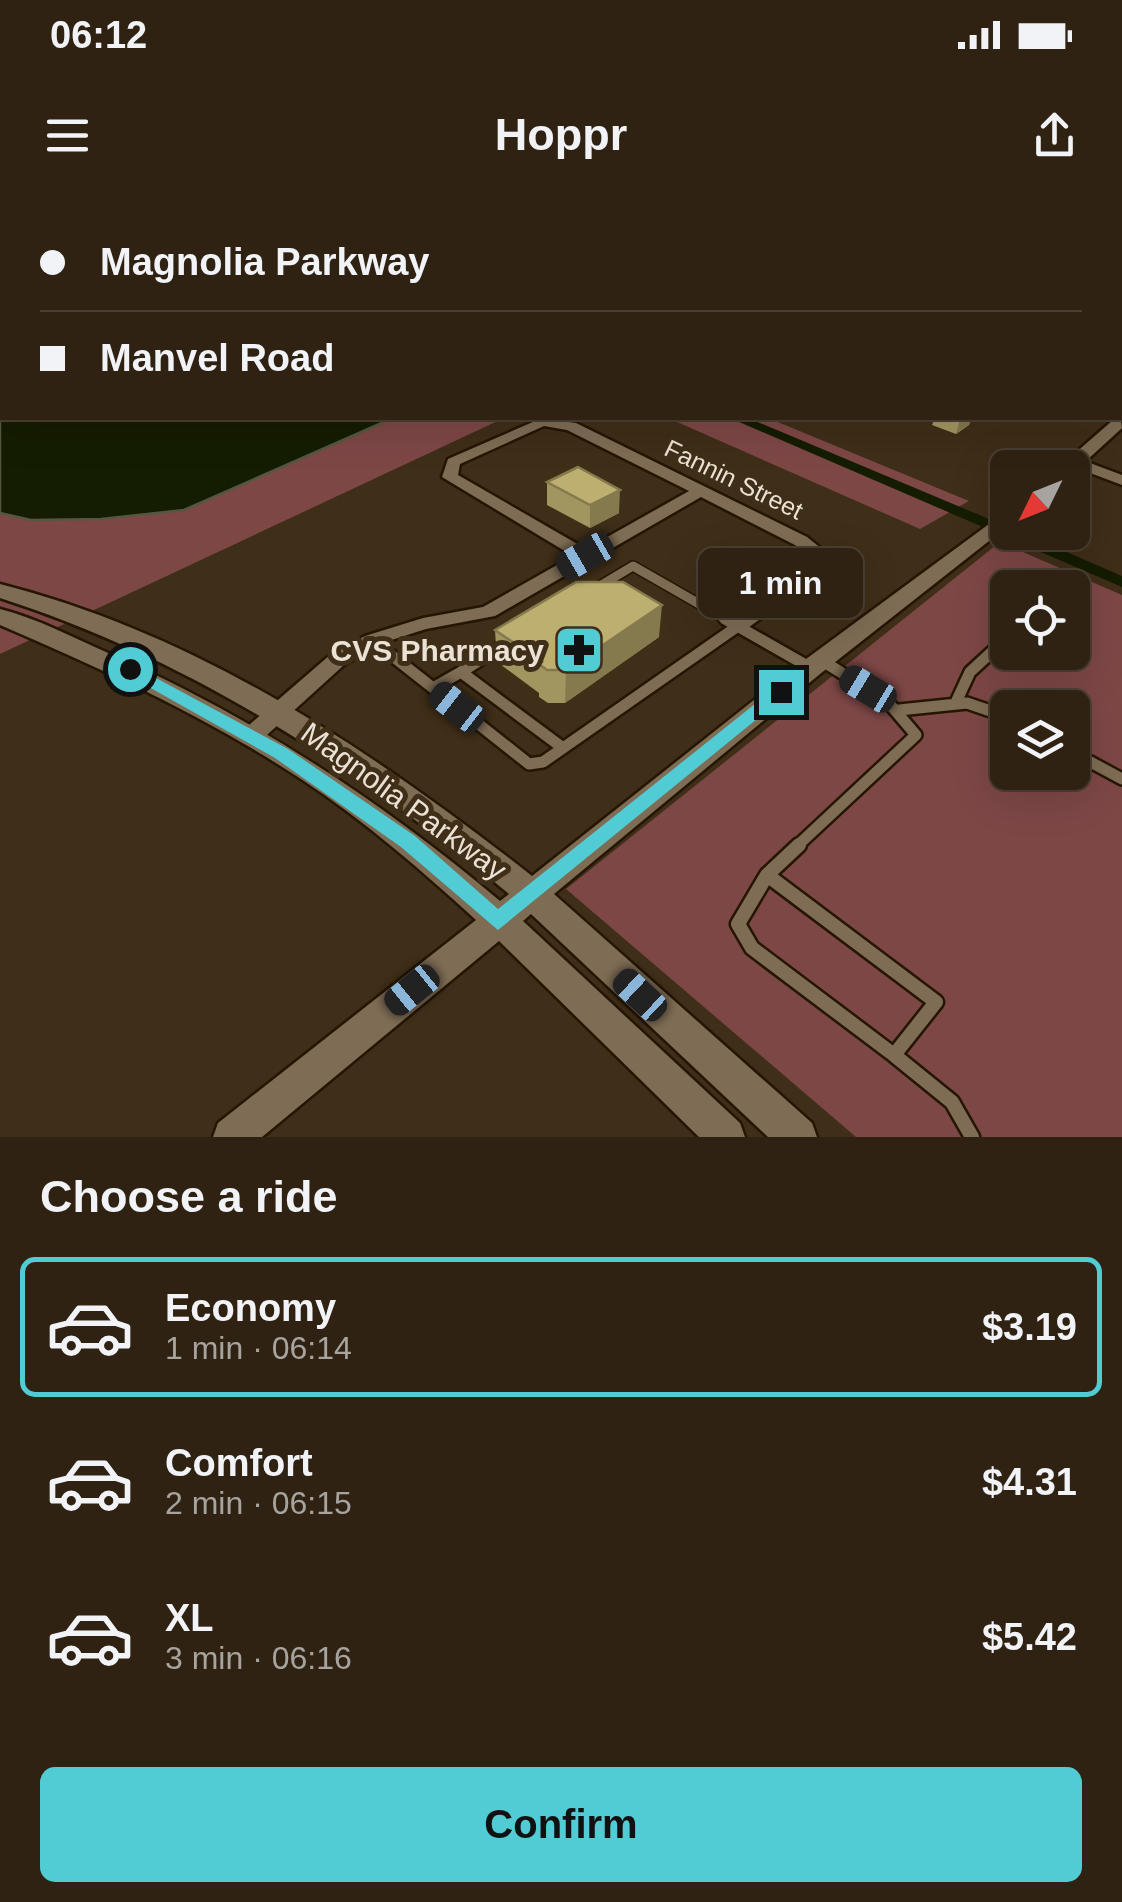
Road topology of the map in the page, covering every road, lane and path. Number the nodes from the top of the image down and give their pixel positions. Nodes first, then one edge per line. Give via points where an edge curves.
1 (1116, 420) edge
2 (1086, 450) edge
3 (1090, 471) edge
4 (1122, 480) edge
5 (700, 492) junction
6 (990, 530) edge
7 (585, 556) junction
8 (0, 591) edge
9 (586, 595) edge
10 (0, 616) edge
11 (738, 626) junction
12 (523, 633) edge
13 (372, 640) junction
14 (990, 654) edge
15 (816, 664) junction
16 (461, 672) junction
17 (433, 688) junction
18 (956, 700) junction
19 (990, 709) edge
20 (899, 710) junction
21 (276, 712) junction
22 (250, 736) junction
23 (563, 748) junction
24 (1090, 762) edge
25 (1122, 779) edge
26 (767, 875) junction
27 (530, 894) junction
28 (498, 921) junction
29 (894, 1055) junction
30 (240, 1134) edge
31 (726, 1137) edge
32 (798, 1137) edge
33 (972, 1137) edge

1 - 2 street
3 - 4 street
5 - 7 street
5 - 7 street, Fannin Street via 571,426 542,422 453,462 450,476
5 - 11 street, Fannin Street via 820,554 817,572
6 - 15 street
7 - 13 street via 488,612
8 - 21 street, Magnolia Parkway via 162,650
9 - 11 lane via 633,566
10 - 22 street, Magnolia Parkway via 130,669
11 - 15 lane
11 - 23 lane
12 - 16 lane
13 - 17 lane
13 - 21 street via 336,660
14 - 18 lane via 960,684
15 - 20 lane
15 - 27 street
16 - 17 lane
16 - 23 lane
17 - 23 lane via 529,764
18 - 19 lane
18 - 20 lane
20 - 26 lane via 916,736
21 - 22 street
21 - 27 street, Magnolia Parkway via 312,731
22 - 28 street, Magnolia Parkway via 408,842
24 - 25 lane
26 - 29 lane via 738,924 752,948
26 - 29 lane via 936,1002
27 - 28 street
27 - 32 street, Magnolia Parkway
28 - 30 street
28 - 31 street, Magnolia Parkway
29 - 33 lane via 952,1102

